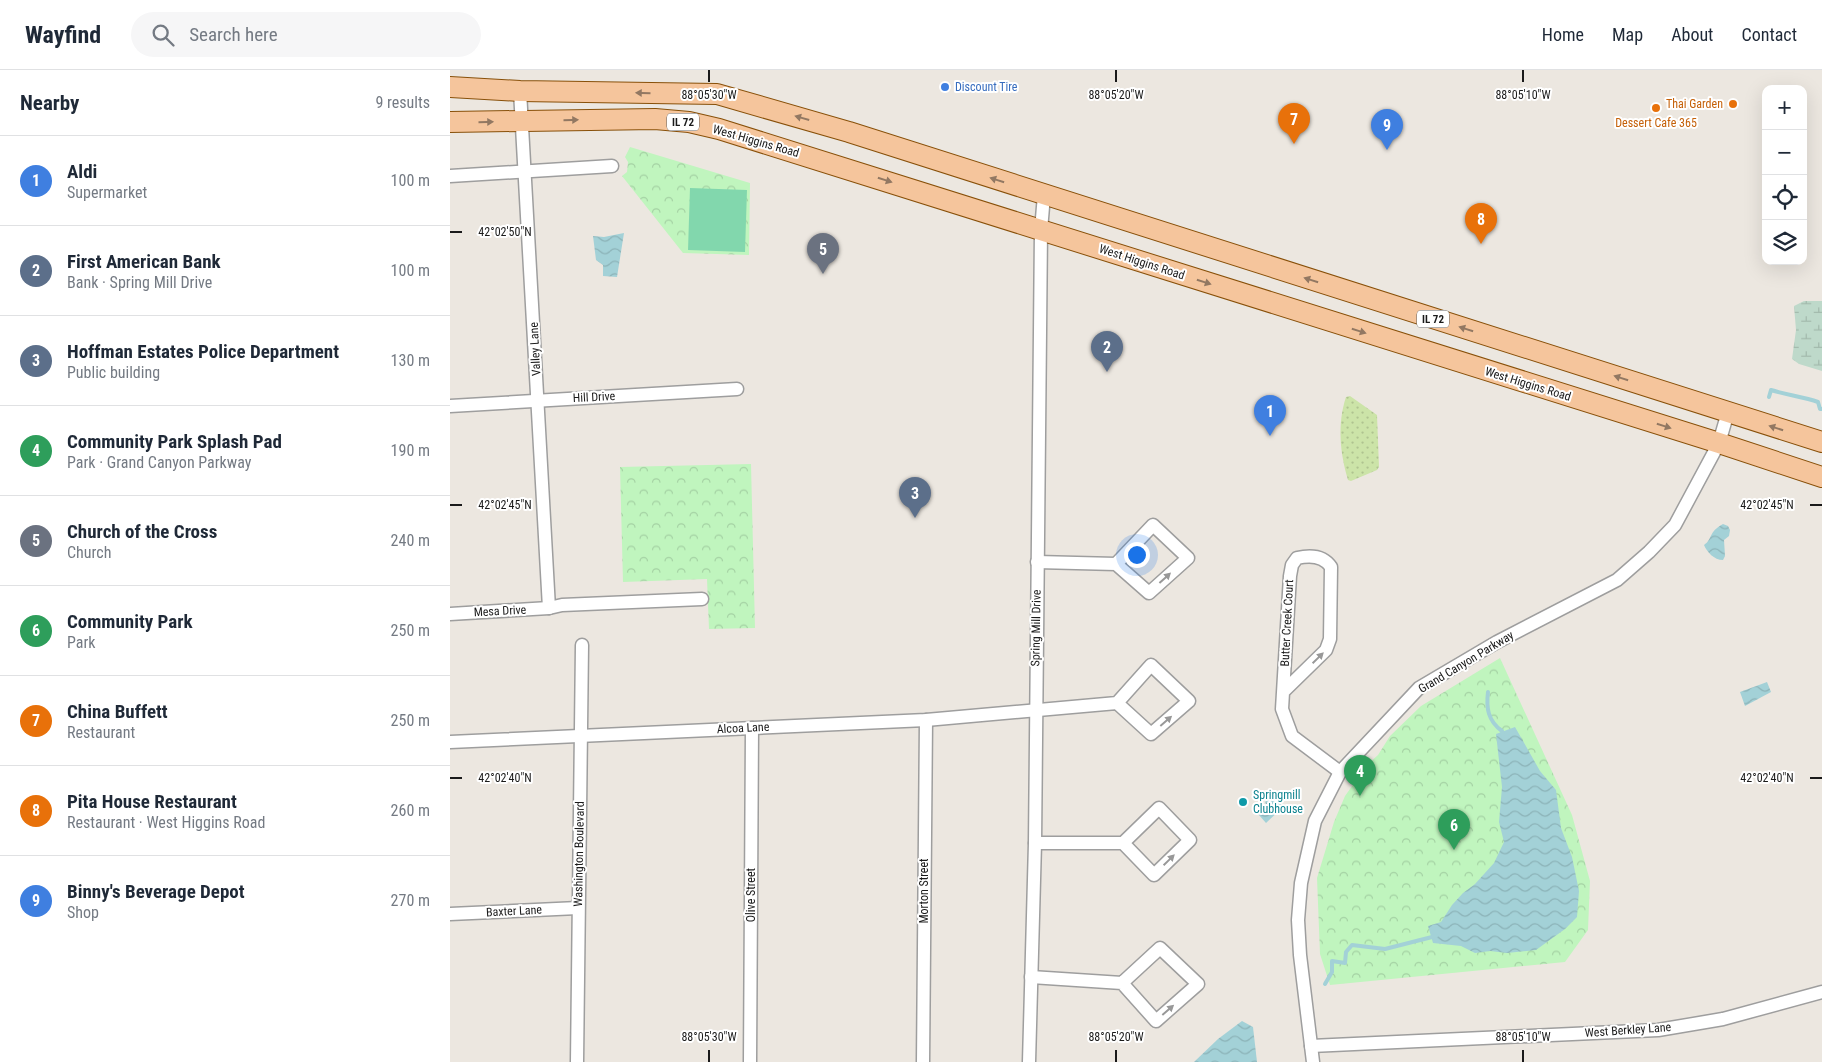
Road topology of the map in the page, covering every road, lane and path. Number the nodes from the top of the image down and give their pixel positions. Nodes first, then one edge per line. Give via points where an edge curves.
1 (450, 87) edge
2 (520, 91) junction
3 (523, 121) junction
4 (450, 122) edge
5 (612, 166) dead end
6 (526, 171) junction
7 (450, 176) edge
8 (1044, 195) junction
9 (1041, 230) junction
10 (737, 389) dead end
11 (537, 400) junction
12 (450, 406) edge
13 (1728, 412) junction
14 (1822, 442) edge
15 (1719, 443) junction
16 (1822, 477) edge
17 (1037, 562) junction
18 (1116, 564) junction
19 (702, 599) dead end
20 (549, 608) junction
21 (450, 614) edge
22 (582, 645) dead end
23 (1283, 692) junction
24 (1117, 703) junction
25 (1035, 711) junction
26 (926, 720) junction
27 (752, 728) junction
28 (582, 736) junction
29 (450, 742) edge
30 (1340, 772) junction
31 (1035, 843) junction
32 (1123, 843) junction
33 (578, 908) junction
34 (450, 914) edge
35 (1031, 977) junction
36 (1122, 983) junction
37 (1822, 992) edge
38 (1311, 1046) junction
39 (577, 1062) edge
40 (750, 1062) edge
41 (923, 1062) edge
42 (1029, 1062) edge
43 (1313, 1062) edge

1 - 2 main road, IL 72
2 - 3 street, Valley Lane
8 -> 2 main road, IL 72 via 849,132 717,94
4 -> 3 main road, West Higgins Road / IL 72
3 - 6 street, Valley Lane
3 -> 9 main road, West Higgins Road / IL 72 via 655,119 689,122
5 - 6 street
6 - 7 street
6 - 11 street, Valley Lane
8 - 9 street, Spring Mill Drive
13 -> 8 main road, IL 72
9 -> 15 main road, West Higgins Road / IL 72
9 - 17 street, Spring Mill Drive
10 - 11 street, Hill Drive
11 - 12 street, Hill Drive
11 - 20 street, Valley Lane
14 -> 13 main road, IL 72
13 - 15 street, Grand Canyon Parkway
15 - 16 main road, West Higgins Road / IL 72
15 - 30 street, Grand Canyon Parkway via 1675,525 1617,580 1497,642 1419,688
17 - 18 street
17 - 25 street, Spring Mill Drive
18 -> 18 street via 1149,593 1188,558 1153,525
19 - 20 street, Mesa Drive via 562,604
20 - 21 street, Mesa Drive
22 - 28 street, Washington Boulevard
23 -> 23 street, Butter Creek Court via 1326,650 1330,639 1331,567 1315,556 1297,558 1292,565
23 - 30 street, Butter Creek Court via 1282,709 1292,736
24 -> 24 street via 1151,734 1189,701 1151,666
24 - 25 street, Alcoa Lane
25 - 26 street, Alcoa Lane
25 - 31 street, Spring Mill Drive
26 - 27 street, Alcoa Lane
26 - 41 street, Morton Street
27 - 28 street, Alcoa Lane
27 - 40 street, Olive Street
28 - 29 street, Alcoa Lane
28 - 33 street, Washington Boulevard
30 - 38 street, Grand Canyon Parkway via 1315,821 1301,884 1300,955
31 - 32 street
31 - 35 street, Spring Mill Drive
32 -> 32 street via 1154,875 1190,840 1159,808
33 - 34 street, Baxter Lane
33 - 39 street, Washington Boulevard
35 - 36 street
35 - 42 street, Spring Mill Drive
36 -> 36 street via 1156,1021 1198,984 1160,948
37 - 38 street, West Berkley Lane via 1723,1019 1658,1030
38 - 43 street, Grand Canyon Parkway

